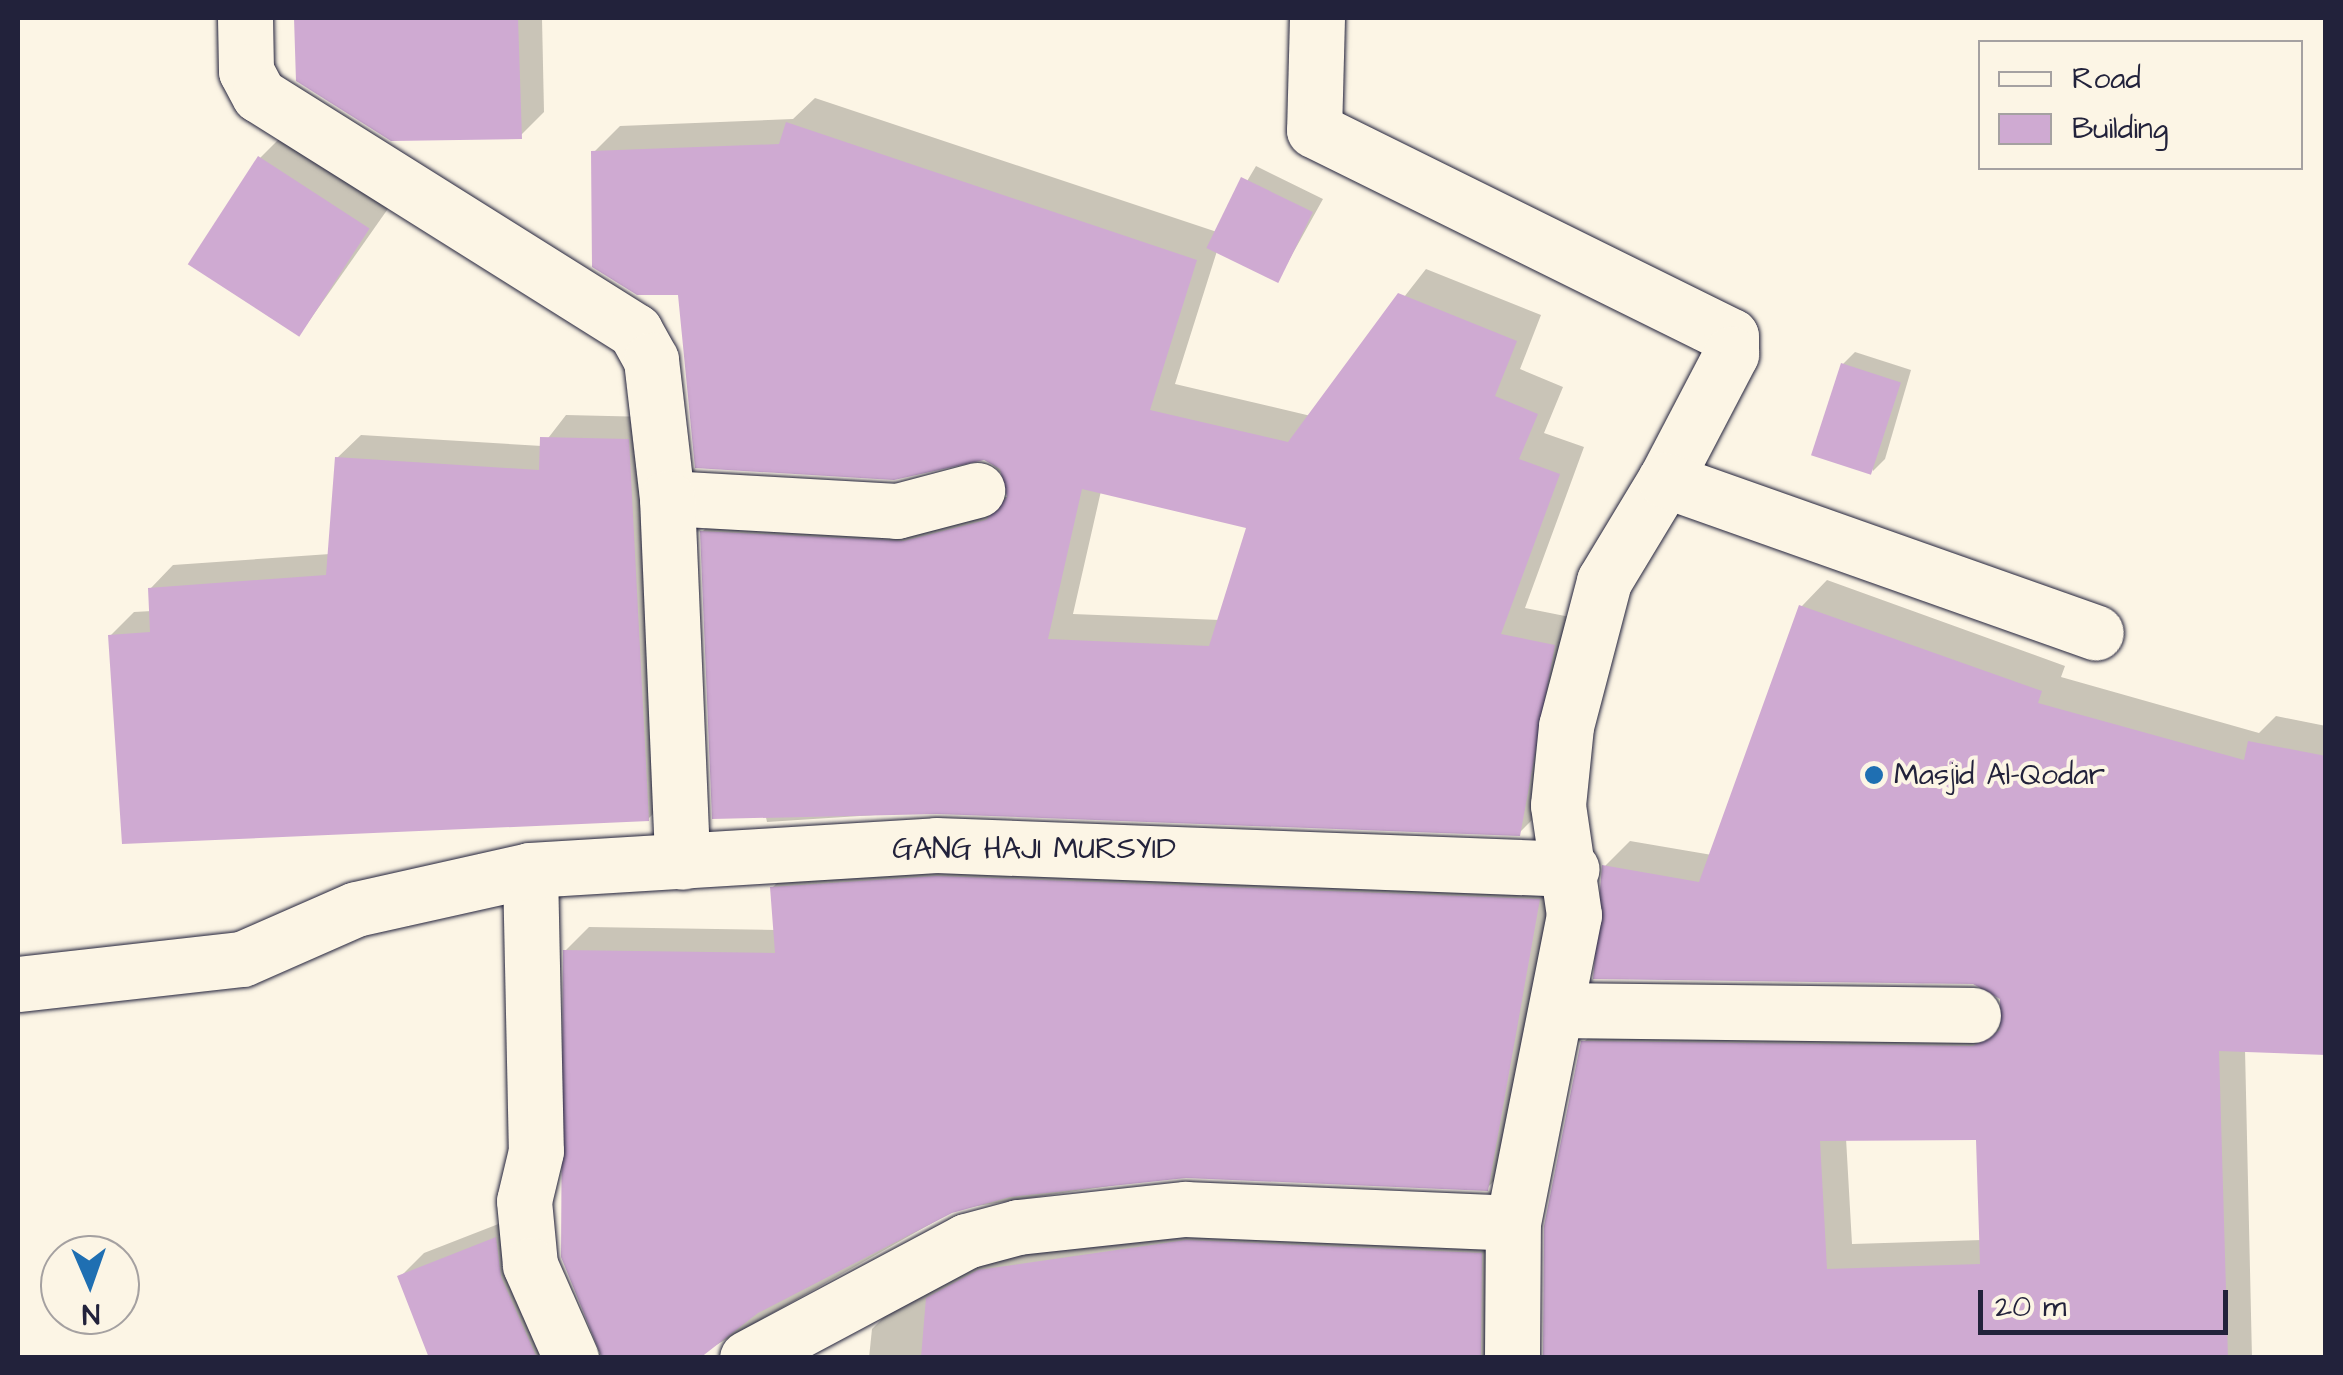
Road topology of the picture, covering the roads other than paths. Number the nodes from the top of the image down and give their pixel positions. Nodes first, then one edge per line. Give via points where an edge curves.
1 (245, 18) edge
2 (1318, 18) edge
3 (1665, 480) junction
4 (977, 490) dead end
5 (667, 498) junction
6 (2096, 633) dead end
7 (682, 862) junction
8 (1572, 869) junction
9 (530, 870) junction
10 (18, 984) edge
11 (1562, 1010) junction
12 (1973, 1016) dead end
13 (1513, 1223) junction
14 (571, 1358) edge
15 (747, 1358) edge
16 (1512, 1358) edge

1 - 5 street via 246,71 259,95 634,330 651,360
2 - 3 street via 1314,130 1731,336 1731,354
3 - 6 street
3 - 8 street via 1604,581 1566,726 1558,805
4 - 5 street via 896,510
5 - 7 street
7 - 8 street, GANG HAJI MURSYID via 936,844
7 - 9 street, GANG HAJI MURSYID
8 - 11 street
9 - 10 street, GANG HAJI MURSYID via 356,909 242,958
9 - 14 street via 536,1151 524,1201 530,1264
11 - 12 street
11 - 13 street
13 - 15 street via 1185,1208 1018,1227 966,1241
13 - 16 street

